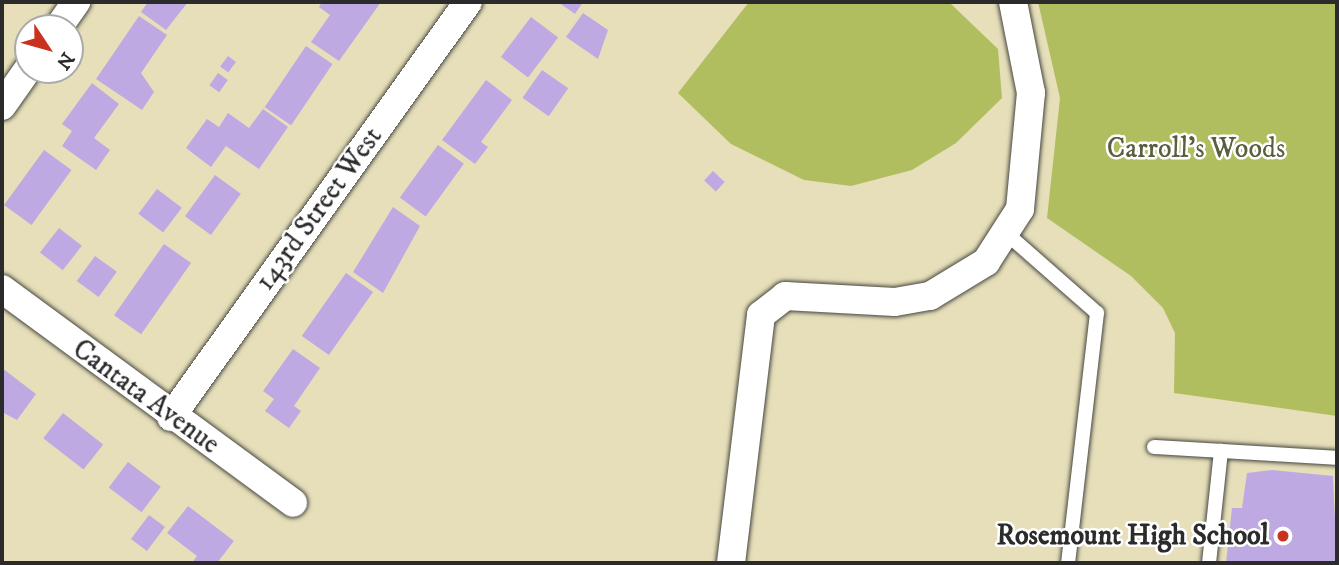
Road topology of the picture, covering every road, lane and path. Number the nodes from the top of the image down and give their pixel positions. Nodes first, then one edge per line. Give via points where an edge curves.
1 (468, 2) edge
2 (1013, 2) edge
3 (17, 84) edge
4 (2, 106) edge
5 (1006, 233) junction
6 (2, 289) edge
7 (171, 417) junction
8 (1154, 447) dead end
9 (1221, 451) junction
10 (1337, 458) edge
11 (293, 503) dead end
12 (731, 563) edge
13 (1068, 563) edge
14 (1209, 563) edge

1 - 7 street, 143rd Street West
2 - 5 street via 1031,93 1027,172 1020,209
3 - 4 street
5 - 12 street via 986,262 930,296 895,302 785,296 761,315
5 - 13 lane via 1097,313
6 - 7 street, Cantata Avenue
7 - 11 street, Cantata Avenue
8 - 9 lane
9 - 10 lane
9 - 14 lane

